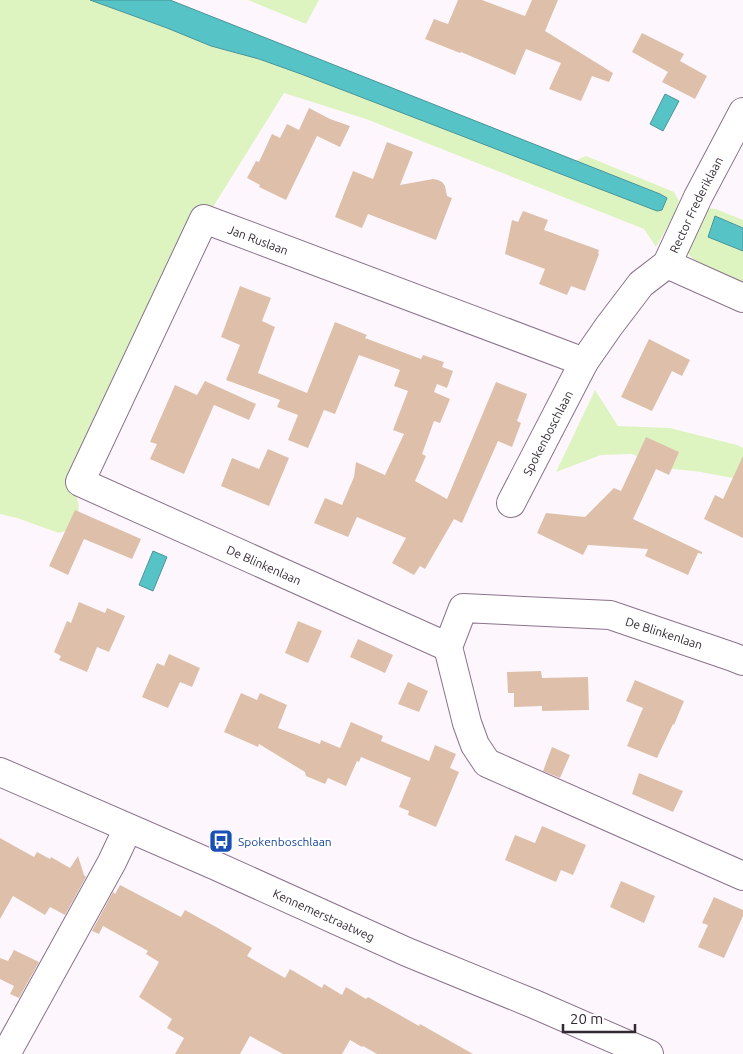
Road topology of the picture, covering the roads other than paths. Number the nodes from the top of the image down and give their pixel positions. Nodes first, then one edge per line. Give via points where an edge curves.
1 (743, 112) edge
2 (667, 264) junction
3 (743, 298) edge
4 (584, 362) junction
5 (80, 482) joint
6 (511, 503) dead end
7 (448, 647) junction
8 (743, 661) edge
9 (0, 772) edge
10 (128, 828) junction
11 (743, 876) edge
12 (6, 1054) edge
13 (649, 1054) edge

1 - 2 street, Rector Frederiklaan
2 - 3 street
2 - 4 street, Rector Frederiklaan via 641,284
4 - 5 street, Jan Ruslaan via 204,219
4 - 6 street, Spokenboschlaan
5 - 7 street, De Blinkenlaan
7 - 8 street, De Blinkenlaan via 463,608 610,615
7 - 11 street via 474,745 487,763
9 - 10 street, Kennemerstraatweg
10 - 12 street
10 - 13 street, Kennemerstraatweg via 407,952

